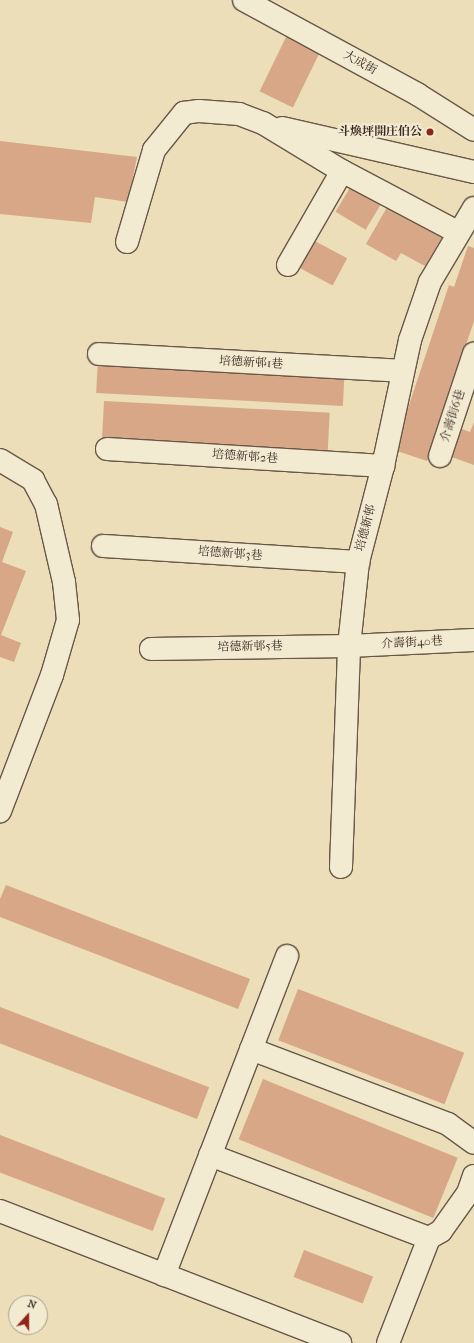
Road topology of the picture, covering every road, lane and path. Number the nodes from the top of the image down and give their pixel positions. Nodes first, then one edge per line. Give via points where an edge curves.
1 (254, 2) edge
2 (263, 123) junction
3 (474, 130) edge
4 (342, 171) junction
5 (474, 172) edge
6 (474, 208) edge
7 (459, 233) junction
8 (127, 242) dead end
9 (288, 266) dead end
10 (99, 354) dead end
11 (474, 354) edge
12 (403, 371) junction
13 (107, 449) dead end
14 (440, 456) dead end
15 (0, 460) edge
16 (383, 466) junction
17 (103, 546) dead end
18 (358, 562) junction
19 (474, 640) edge
20 (349, 646) junction
21 (151, 649) dead end
22 (0, 811) edge
23 (341, 867) dead end
24 (287, 956) dead end
25 (251, 1049) junction
26 (474, 1143) edge
27 (210, 1155) junction
28 (474, 1176) edge
29 (0, 1211) edge
30 (429, 1238) junction
31 (164, 1275) junction
32 (340, 1343) edge
33 (388, 1343) edge

1 - 3 street, 大成街 via 417,94
2 - 4 street
2 - 5 street
2 - 8 street via 239,114 199,110 184,113 154,150
4 - 7 street
4 - 9 street
6 - 7 street, 培德新邨
7 - 12 street, 培德新邨 via 430,282 410,340
10 - 12 street, 培德新邨1巷
11 - 14 street, 介壽街6巷
12 - 16 street, 培德新邨
13 - 16 street, 培德新邨2巷
15 - 22 street via 33,480 46,504 64,582 68,620 52,676
16 - 18 street, 培德新邨
17 - 18 street, 培德新邨3巷
18 - 20 street, 培德新邨
19 - 20 street, 介壽街40巷
20 - 21 street, 培德新邨5巷
20 - 23 street, 培德新邨
24 - 25 street
25 - 26 street via 448,1124
25 - 27 street
27 - 30 street
27 - 31 street
28 - 30 street via 468,1193 441,1231
29 - 31 street
30 - 33 street
31 - 32 street

